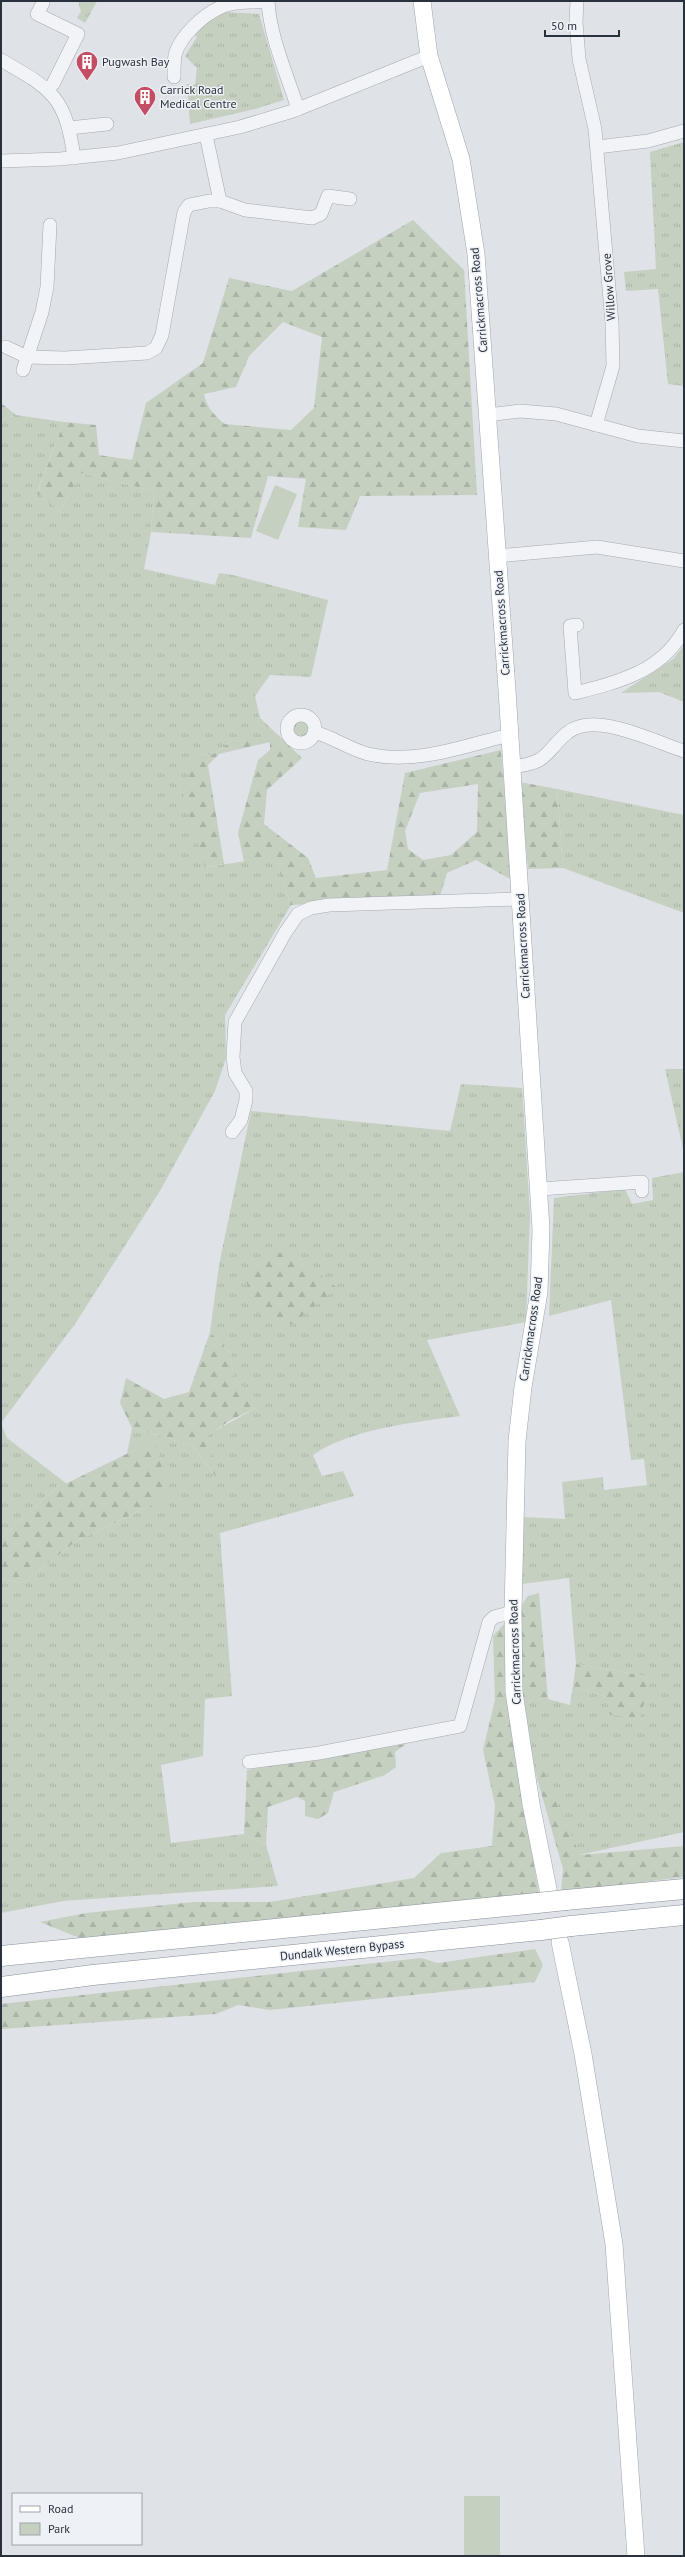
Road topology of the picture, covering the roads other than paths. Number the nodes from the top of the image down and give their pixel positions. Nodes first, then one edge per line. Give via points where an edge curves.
1 (264, 1) edge
2 (268, 1) edge
3 (422, 1) edge
4 (577, 1) edge
5 (43, 2) dead end
6 (429, 56) junction
7 (1, 60) edge
8 (174, 77) dead end
9 (48, 89) junction
10 (298, 109) junction
11 (107, 124) dead end
12 (69, 128) junction
13 (684, 131) edge
14 (206, 135) junction
15 (597, 147) junction
16 (74, 158) junction
17 (1, 161) edge
18 (350, 200) dead end
19 (220, 201) junction
20 (50, 225) dead end
21 (6, 348) dead end
22 (28, 357) junction
23 (24, 370) dead end
24 (487, 416) junction
25 (596, 425) junction
26 (684, 441) edge
27 (497, 556) junction
28 (684, 561) edge
29 (577, 625) dead end
30 (684, 630) edge
31 (314, 732) dead end
32 (509, 735) junction
33 (684, 752) edge
34 (511, 767) junction
35 (520, 899) junction
36 (232, 1132) dead end
37 (540, 1189) junction
38 (642, 1191) dead end
39 (513, 1612) junction
40 (249, 1762) dead end
41 (684, 1889) edge
42 (550, 1899) junction
43 (684, 1915) edge
44 (565, 1934) junction
45 (1, 1956) edge
46 (1, 1986) edge
47 (636, 2556) edge

1 - 8 street via 235,3 221,7 202,20 187,34 177,50
2 - 10 street via 282,61
3 - 6 main road, Carrickmacross Road
4 - 15 street, Willow Grove via 579,58
5 - 9 street via 37,14 78,34
6 - 10 street
6 - 24 main road, Carrickmacross Road via 461,159 469,201 476,254
7 - 9 street
9 - 12 street via 62,106
10 - 14 street
11 - 12 street
12 - 16 street
13 - 15 street via 648,141
14 - 16 street via 118,153
14 - 19 street
15 - 25 street, Willow Grove via 612,323 613,366
16 - 17 street
18 - 19 street via 328,196 321,214 312,218 245,210
19 - 22 street via 209,200 189,205 184,212 162,335 156,348 147,353 65,358
20 - 22 street via 47,287
21 - 22 street
22 - 23 street
24 - 25 street via 520,411 556,414
24 - 27 main road, Carrickmacross Road
25 - 26 street via 638,436
27 - 28 street via 597,547
27 - 32 main road, Carrickmacross Road
29 - 30 street via 570,626 575,693 625,680 646,668 668,652
31 - 32 street via 330,736 368,754 397,756 424,756
32 - 34 main road, Carrickmacross Road
33 - 34 street via 596,724 582,726 567,733 540,761
34 - 35 main road, Carrickmacross Road
35 - 36 street via 329,905 311,908 298,914 234,1022 232,1057 235,1073 246,1091 246,1100 241,1120
35 - 37 main road, Carrickmacross Road
37 - 38 street via 642,1182
37 - 39 main road, Carrickmacross Road via 539,1292 517,1441
39 - 40 street via 494,1617 489,1622 460,1726 319,1753
39 - 42 main road, Carrickmacross Road via 514,1692 531,1804
41 - 42 highway
42 - 45 highway
43 - 44 highway, Dundalk Western Bypass
44 - 46 highway, Dundalk Western Bypass, bridge via 541,1930
44 - 47 main road via 614,2244

